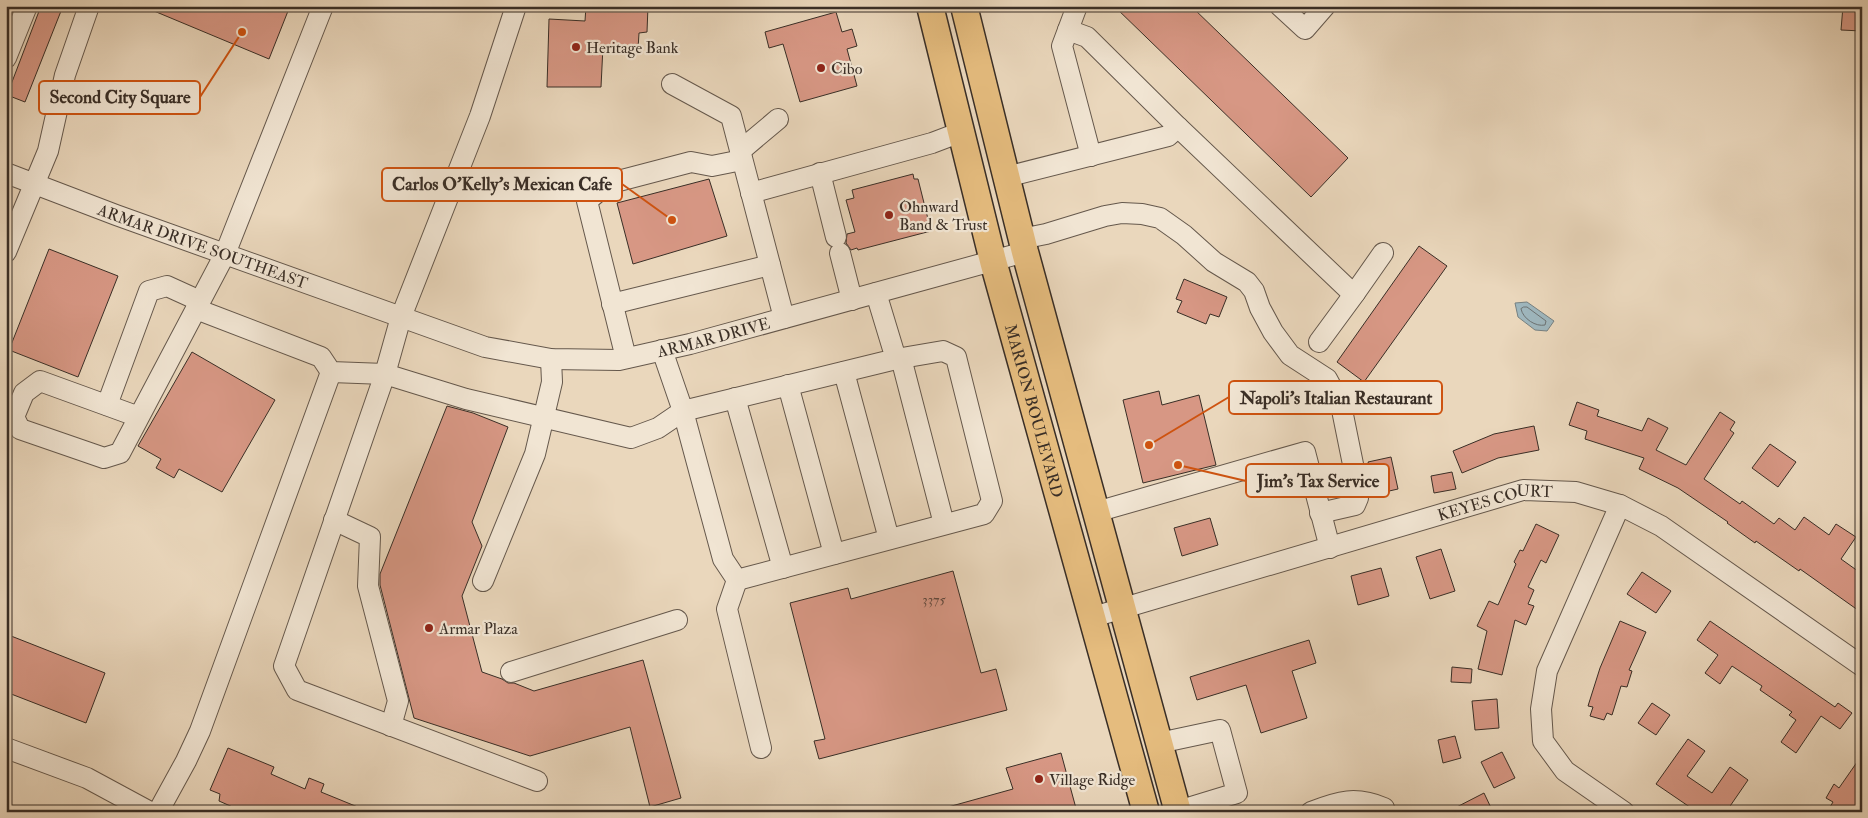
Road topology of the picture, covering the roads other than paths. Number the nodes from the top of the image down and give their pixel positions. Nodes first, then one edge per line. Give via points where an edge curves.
1 (27, 6) edge
2 (89, 6) edge
3 (323, 6) edge
4 (516, 6) edge
5 (1077, 6) edge
6 (1280, 6) edge
7 (1325, 6) edge
8 (968, 9) edge
9 (932, 14) edge
10 (1068, 30) junction
11 (6, 58) edge
12 (672, 84) dead end
13 (778, 118) dead end
14 (1178, 127) junction
15 (961, 132) junction
16 (741, 156) junction
17 (1092, 156) junction
18 (6, 173) edge
19 (820, 173) junction
20 (1006, 177) junction
21 (34, 184) junction
22 (751, 193) junction
23 (1023, 246) junction
24 (6, 252) edge
25 (1383, 253) dead end
26 (225, 254) junction
27 (993, 261) junction
28 (770, 265) junction
29 (876, 293) junction
30 (1355, 293) junction
31 (852, 300) junction
32 (612, 304) junction
33 (198, 305) junction
34 (401, 317) junction
35 (784, 318) junction
36 (1319, 342) dead end
37 (662, 350) junction
38 (626, 358) junction
39 (551, 359) junction
40 (899, 359) junction
41 (330, 372) junction
42 (844, 372) junction
43 (385, 374) junction
44 (788, 385) junction
45 (735, 398) junction
46 (107, 405) junction
47 (683, 411) junction
48 (139, 417) junction
49 (545, 418) junction
50 (1620, 505) junction
51 (1096, 512) junction
52 (1320, 513) junction
53 (334, 520) junction
54 (944, 524) junction
55 (889, 539) junction
56 (1330, 548) junction
57 (834, 554) junction
58 (783, 568) junction
59 (737, 580) junction
60 (483, 581) dead end
61 (1122, 609) junction
62 (1093, 617) junction
63 (677, 620) dead end
64 (1862, 666) edge
65 (511, 672) dead end
66 (391, 726) junction
67 (1159, 743) junction
68 (6, 748) edge
69 (761, 748) dead end
70 (537, 781) dead end
71 (1178, 811) edge
72 (150, 812) edge
73 (158, 812) edge
74 (1146, 812) edge
75 (1311, 812) edge
76 (1385, 812) edge
77 (1624, 812) edge

1 - 11 street
2 - 21 street via 66,75 48,151
3 - 26 street
4 - 34 street via 480,116
5 - 10 street
6 - 7 street via 1305,30
8 - 9 street
8 - 20 main road, MARION BOULEVARD
9 - 15 main road, MARION BOULEVARD
10 - 14 street via 1087,37
10 - 17 street via 1062,46
12 - 16 street via 731,116
13 - 16 street
14 - 17 street via 1168,136
14 - 30 street
15 - 19 street
15 - 27 main road, MARION BOULEVARD
16 - 22 street
16 - 32 street via 712,166 691,162 607,184 586,202
17 - 20 street
18 - 21 street, ARMAR DRIVE SOUTHEAST
19 - 22 street
19 - 31 street
20 - 23 main road, MARION BOULEVARD
21 - 24 street
21 - 26 street, ARMAR DRIVE SOUTHEAST
22 - 28 street
23 - 27 street, ARMAR DRIVE
23 - 51 main road, MARION BOULEVARD
23 - 52 street, ARMAR DRIVE via 1046,234 1104,216 1142,214 1160,218 1214,262 1247,282 1290,356 1327,379 1341,406 1358,498 1355,505
25 - 30 street
26 - 33 street
26 - 34 street, ARMAR DRIVE SOUTHEAST
27 - 29 street, ARMAR DRIVE
27 - 62 main road, MARION BOULEVARD
28 - 32 street
28 - 35 street
29 - 31 street, ARMAR DRIVE
29 - 40 street
30 - 36 street
31 - 35 street, ARMAR DRIVE
32 - 38 street
33 - 41 street via 321,357
33 - 46 street via 166,286 149,291
33 - 48 street
34 - 39 street, ARMAR DRIVE via 485,347
34 - 43 street
35 - 37 street, ARMAR DRIVE
37 - 38 street, ARMAR DRIVE
37 - 47 street
38 - 39 street, ARMAR DRIVE
39 - 49 street via 552,382
40 - 42 street
40 - 54 street
40 - 54 street via 943,351 956,357 992,501 984,514
41 - 43 street
41 - 73 street via 200,731
42 - 44 street
42 - 55 street
43 - 49 street via 466,399
43 - 53 street
44 - 45 street
44 - 57 street
45 - 47 street
45 - 58 street
46 - 48 street
46 - 48 street via 40,381 24,394 14,417 20,429 104,458 120,453
47 - 49 street via 658,428 631,438
47 - 59 street via 722,559
49 - 60 street via 535,454
50 - 56 street, KEYES COURT via 1576,492 1523,490
50 - 64 street, KEYES COURT via 1661,526
50 - 77 street via 1547,671 1541,709 1544,741 1565,771
51 - 52 street via 1305,452
51 - 61 main road, MARION BOULEVARD
52 - 56 street
53 - 66 street via 370,536 368,586 398,702
53 - 66 street via 284,666 297,690
54 - 55 street
55 - 57 street
56 - 61 street, KEYES COURT
57 - 58 street
58 - 59 street
59 - 69 street via 726,609
61 - 62 street, KEYES COURT
61 - 67 main road, MARION BOULEVARD
62 - 74 main road, MARION BOULEVARD
63 - 65 street
66 - 70 street
67 - 71 main road, MARION BOULEVARD
67 - 71 street via 1220,730 1237,793
68 - 72 street via 87,778
75 - 76 street via 1338,802 1368,801 1384,808

